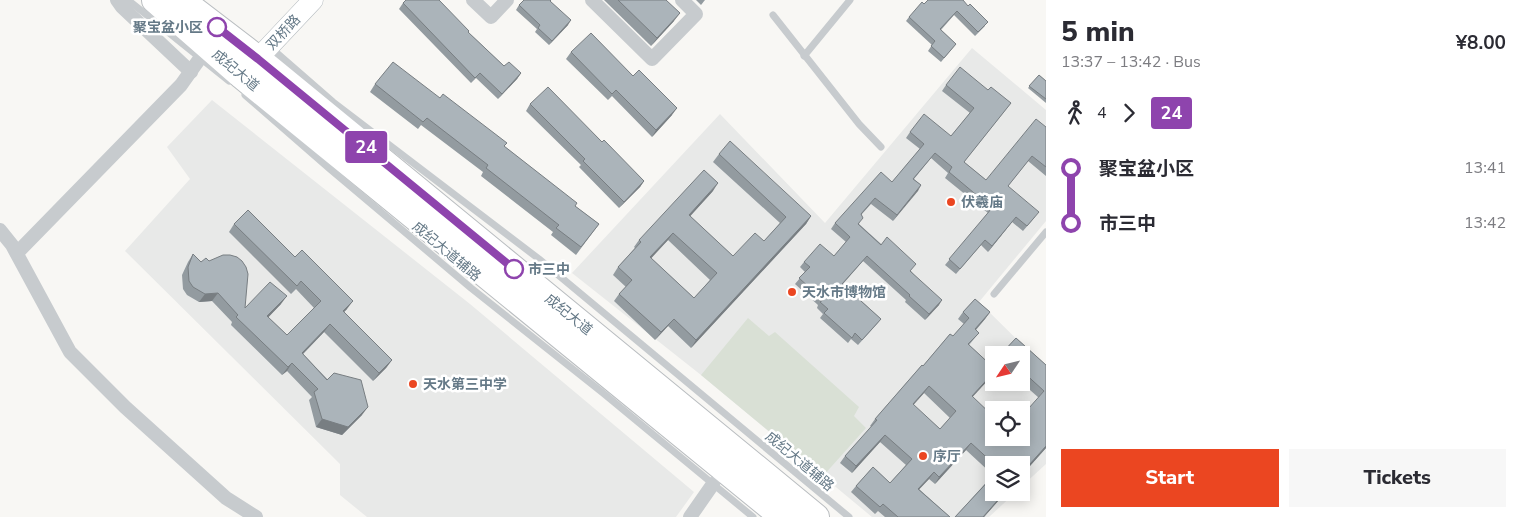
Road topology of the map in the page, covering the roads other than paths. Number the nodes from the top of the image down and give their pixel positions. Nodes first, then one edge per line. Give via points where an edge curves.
1 (116, 0) edge
2 (128, 0) edge
3 (155, 0) edge
4 (181, 0) edge
5 (313, 0) edge
6 (473, 0) edge
7 (506, 0) edge
8 (592, 0) edge
9 (682, 0) edge
10 (850, 0) edge
11 (773, 15) dead end
12 (204, 52) junction
13 (804, 56) junction
14 (252, 67) junction
15 (191, 72) junction
16 (881, 147) dead end
17 (0, 230) edge
18 (1046, 232) edge
19 (17, 253) junction
20 (994, 294) dead end
21 (713, 484) junction
22 (256, 517) edge
23 (690, 517) edge
24 (753, 517) edge
25 (783, 517) edge
26 (816, 517) edge
27 (849, 517) edge

1 - 15 street
2 - 12 lane
3 - 12 highway, 成纪大道
4 - 14 highway, 成纪大道
5 - 14 main road, 双桥路
6 - 7 street via 491,17
8 - 9 street via 652,59 696,14
10 - 13 lane
11 - 13 lane
12 - 14 highway, 成纪大道
12 - 15 street
13 - 16 lane
14 - 21 lane, 成纪大道辅路 via 330,169
14 - 25 highway, 成纪大道
14 - 26 highway, 成纪大道
14 - 27 lane, 成纪大道辅路 via 334,102 539,259
15 - 19 street
17 - 19 street
18 - 20 lane
19 - 22 street via 70,352 125,407 226,498
21 - 23 street
21 - 24 lane, 成纪大道辅路

